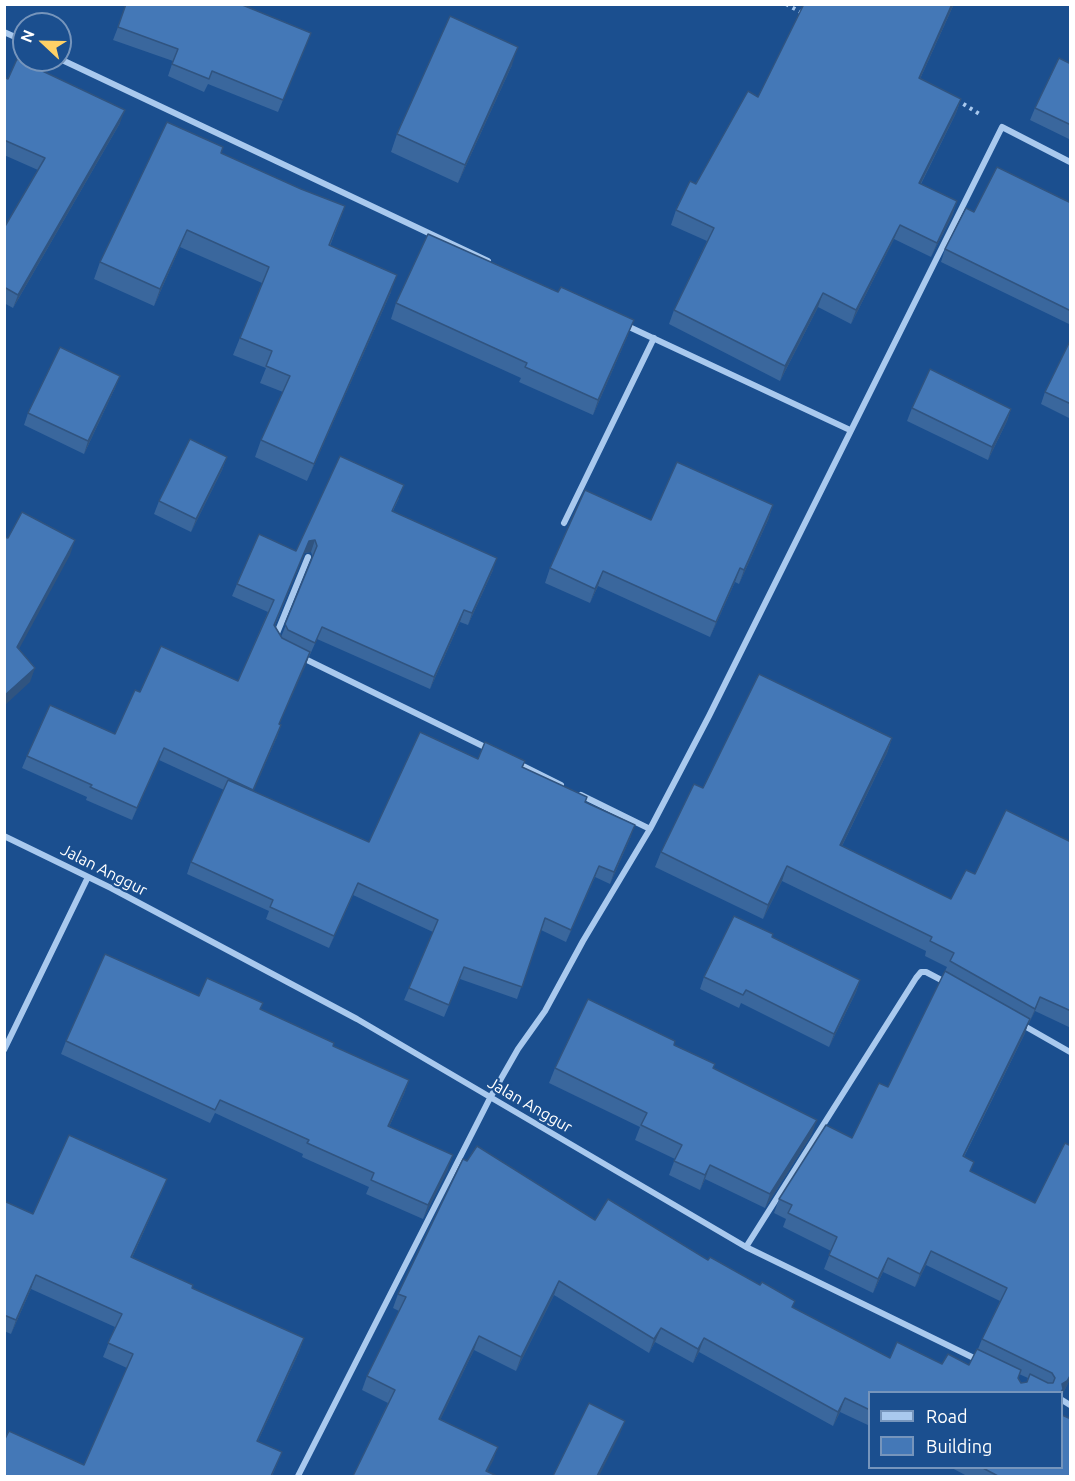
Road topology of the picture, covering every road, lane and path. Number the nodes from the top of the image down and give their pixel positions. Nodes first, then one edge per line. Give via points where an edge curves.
1 (786, 4) edge
2 (807, 16) edge
3 (72, 64) edge
4 (955, 99) edge
5 (1002, 127) junction
6 (1071, 162) edge
7 (496, 265) edge
8 (622, 324) edge
9 (654, 338) junction
10 (850, 430) junction
11 (564, 523) dead end
12 (308, 557) edge
13 (277, 644) edge
14 (292, 652) edge
15 (492, 751) edge
16 (513, 761) edge
17 (566, 788) edge
18 (577, 793) edge
19 (651, 829) junction
20 (4, 836) edge
21 (88, 877) junction
22 (958, 989) edge
23 (1009, 1018) edge
24 (4, 1050) edge
25 (1071, 1052) edge
26 (490, 1098) junction
27 (746, 1246) junction
28 (990, 1366) edge
29 (298, 1476) edge

1 - 2 path
3 - 7 street
4 - 5 path
5 - 6 street
5 - 10 street
8 - 9 street
9 - 10 street
9 - 11 street
10 - 19 street
12 - 13 street via 275,637
14 - 15 street
16 - 17 street
18 - 19 street
19 - 26 street
20 - 21 street, Jalan Anggur
21 - 24 street
21 - 26 street, Jalan Anggur via 327,1002
22 - 27 street via 926,972 916,978
23 - 25 street
26 - 27 street, Jalan Anggur
26 - 29 street
27 - 28 street, Jalan Anggur

